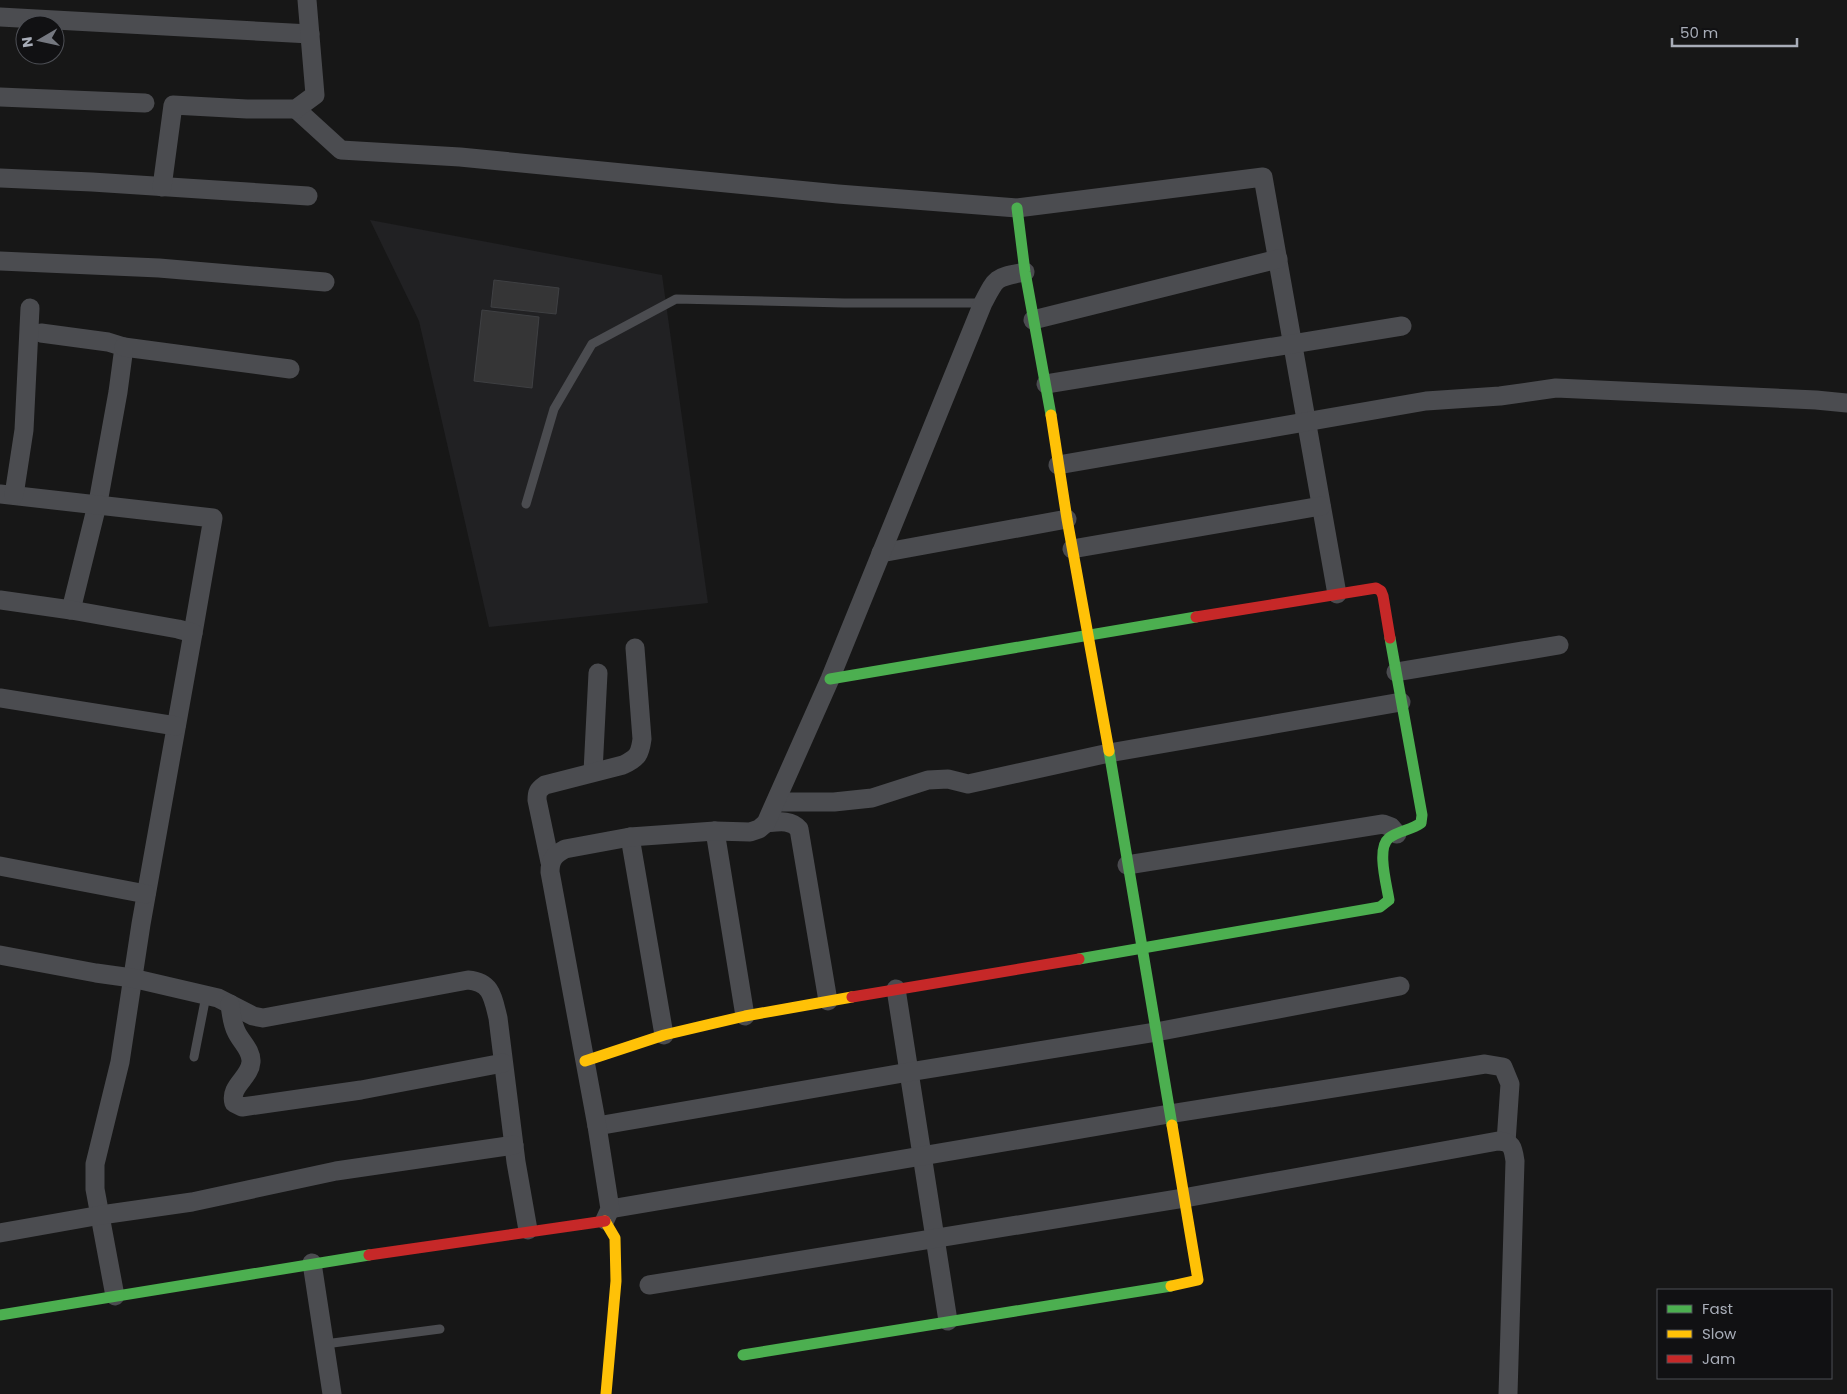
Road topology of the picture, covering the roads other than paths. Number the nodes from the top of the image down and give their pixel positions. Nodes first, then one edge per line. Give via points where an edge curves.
1 (307, 0) edge
2 (0, 18) edge
3 (310, 34) junction
4 (0, 97) edge
5 (145, 103) dead end
6 (296, 109) junction
7 (0, 178) edge
8 (162, 187) junction
9 (308, 196) dead end
10 (1017, 208) junction
11 (1278, 259) junction
12 (0, 261) edge
13 (1025, 272) junction
14 (325, 282) dead end
15 (983, 303) junction
16 (30, 308) dead end
17 (1033, 320) junction
18 (1402, 326) dead end
19 (41, 333) dead end
20 (1293, 344) junction
21 (124, 347) junction
22 (290, 369) dead end
23 (1046, 384) junction
24 (1847, 403) edge
25 (1306, 423) junction
26 (1058, 465) junction
27 (7, 494) edge
28 (97, 504) junction
29 (526, 504) dead end
30 (1321, 506) junction
31 (1066, 519) junction
32 (1072, 549) junction
33 (881, 553) junction
34 (1337, 594) junction
35 (0, 600) edge
36 (71, 610) junction
37 (193, 633) junction
38 (1086, 635) junction
39 (1559, 645) dead end
40 (635, 648) dead end
41 (1396, 672) junction
42 (598, 673) dead end
43 (830, 679) junction
44 (0, 698) edge
45 (1401, 702) junction
46 (176, 726) junction
47 (1109, 753) junction
48 (593, 772) junction
49 (776, 802) junction
50 (766, 823) junction
51 (715, 831) junction
52 (1397, 834) junction
53 (630, 836) junction
54 (550, 862) junction
55 (1127, 865) junction
56 (0, 866) edge
57 (146, 894) junction
58 (1141, 950) junction
59 (0, 955) edge
60 (132, 978) junction
61 (1400, 986) dead end
62 (896, 989) junction
63 (206, 996) junction
64 (828, 1001) junction
65 (230, 1004) junction
66 (745, 1016) junction
67 (1156, 1032) junction
68 (664, 1035) junction
69 (194, 1057) dead end
70 (585, 1061) junction
71 (503, 1063) junction
72 (909, 1072) junction
73 (1169, 1114) junction
74 (597, 1126) junction
75 (1506, 1142) junction
76 (514, 1145) junction
77 (922, 1156) junction
78 (1184, 1198) junction
79 (607, 1214) junction
80 (101, 1215) junction
81 (528, 1230) junction
82 (0, 1233) edge
83 (935, 1238) junction
84 (312, 1263) junction
85 (649, 1285) dead end
86 (115, 1296) junction
87 (0, 1315) edge
88 (948, 1321) junction
89 (440, 1330) dead end
90 (325, 1344) junction
91 (743, 1355) dead end
92 (332, 1394) edge
93 (606, 1394) edge
94 (1508, 1394) edge

1 - 3 street
2 - 3 street
3 - 6 street via 315,95
4 - 5 street
6 - 8 street via 173,106
6 - 10 street via 341,150 460,157
7 - 8 street
8 - 9 street
10 - 11 street via 1263,177
10 - 13 street
11 - 17 street
11 - 20 street
12 - 14 street via 159,268
13 - 15 street via 994,282
13 - 17 street
15 - 29 lane via 676,299 592,344 554,409
15 - 33 street
16 - 27 street via 24,430
17 - 23 street
18 - 20 street
19 - 21 street
20 - 23 street
20 - 25 street
21 - 22 street
21 - 28 street
23 - 26 street
24 - 25 street via 1556,388 1426,401
25 - 26 street
25 - 30 street
26 - 31 street
27 - 28 street
28 - 36 street
28 - 37 street via 213,518
30 - 32 street
30 - 34 street
31 - 32 street
31 - 33 street
32 - 38 street
33 - 43 street
34 - 38 street
34 - 41 street via 1380,590
35 - 36 street
36 - 37 street
37 - 46 street
38 - 43 street
38 - 47 street
39 - 41 street
40 - 48 street via 641,749 635,760
41 - 45 street
42 - 48 street
43 - 49 street
44 - 46 street
45 - 47 street
45 - 52 street via 1422,815 1418,826
46 - 57 street
47 - 49 street via 968,784 948,779 928,780 872,798
47 - 55 street
48 - 54 street via 544,785 537,792
49 - 50 street
50 - 51 street via 750,832
50 - 64 street via 791,823 799,829
51 - 53 street
51 - 66 street
52 - 55 street via 1383,824
52 - 58 street via 1387,840 1383,852 1389,900 1385,905
53 - 54 street via 565,849
53 - 68 street
54 - 70 street
55 - 58 street
56 - 57 street
57 - 60 street
58 - 62 street
58 - 67 street
59 - 60 street
60 - 63 street
60 - 80 street via 120,1062 95,1164 95,1189
61 - 67 street
62 - 64 street
62 - 72 street
63 - 65 street
63 - 69 lane
64 - 66 street
65 - 71 street via 263,1018 468,980 477,981 484,984 492,995
65 - 71 street via 236,1031 252,1059 248,1074 234,1093 234,1103 242,1107 361,1090
66 - 68 street
67 - 72 street
67 - 73 street
68 - 70 street
70 - 74 street
71 - 76 street
72 - 74 street
72 - 77 street
73 - 75 street via 1485,1064 1503,1067 1510,1084
73 - 77 street
73 - 78 street
74 - 79 street
75 - 78 street
75 - 94 street via 1510,1144 1516,1161
76 - 80 street via 336,1171 192,1202
76 - 81 street
77 - 79 street
77 - 83 street
78 - 83 street
78 - 88 street via 1198,1280
79 - 81 street
79 - 93 street via 616,1238 616,1281
80 - 82 street
80 - 86 street
81 - 84 street
83 - 85 street
83 - 88 street
84 - 86 street
84 - 90 street
86 - 87 street
88 - 91 street
89 - 90 lane
90 - 92 street

